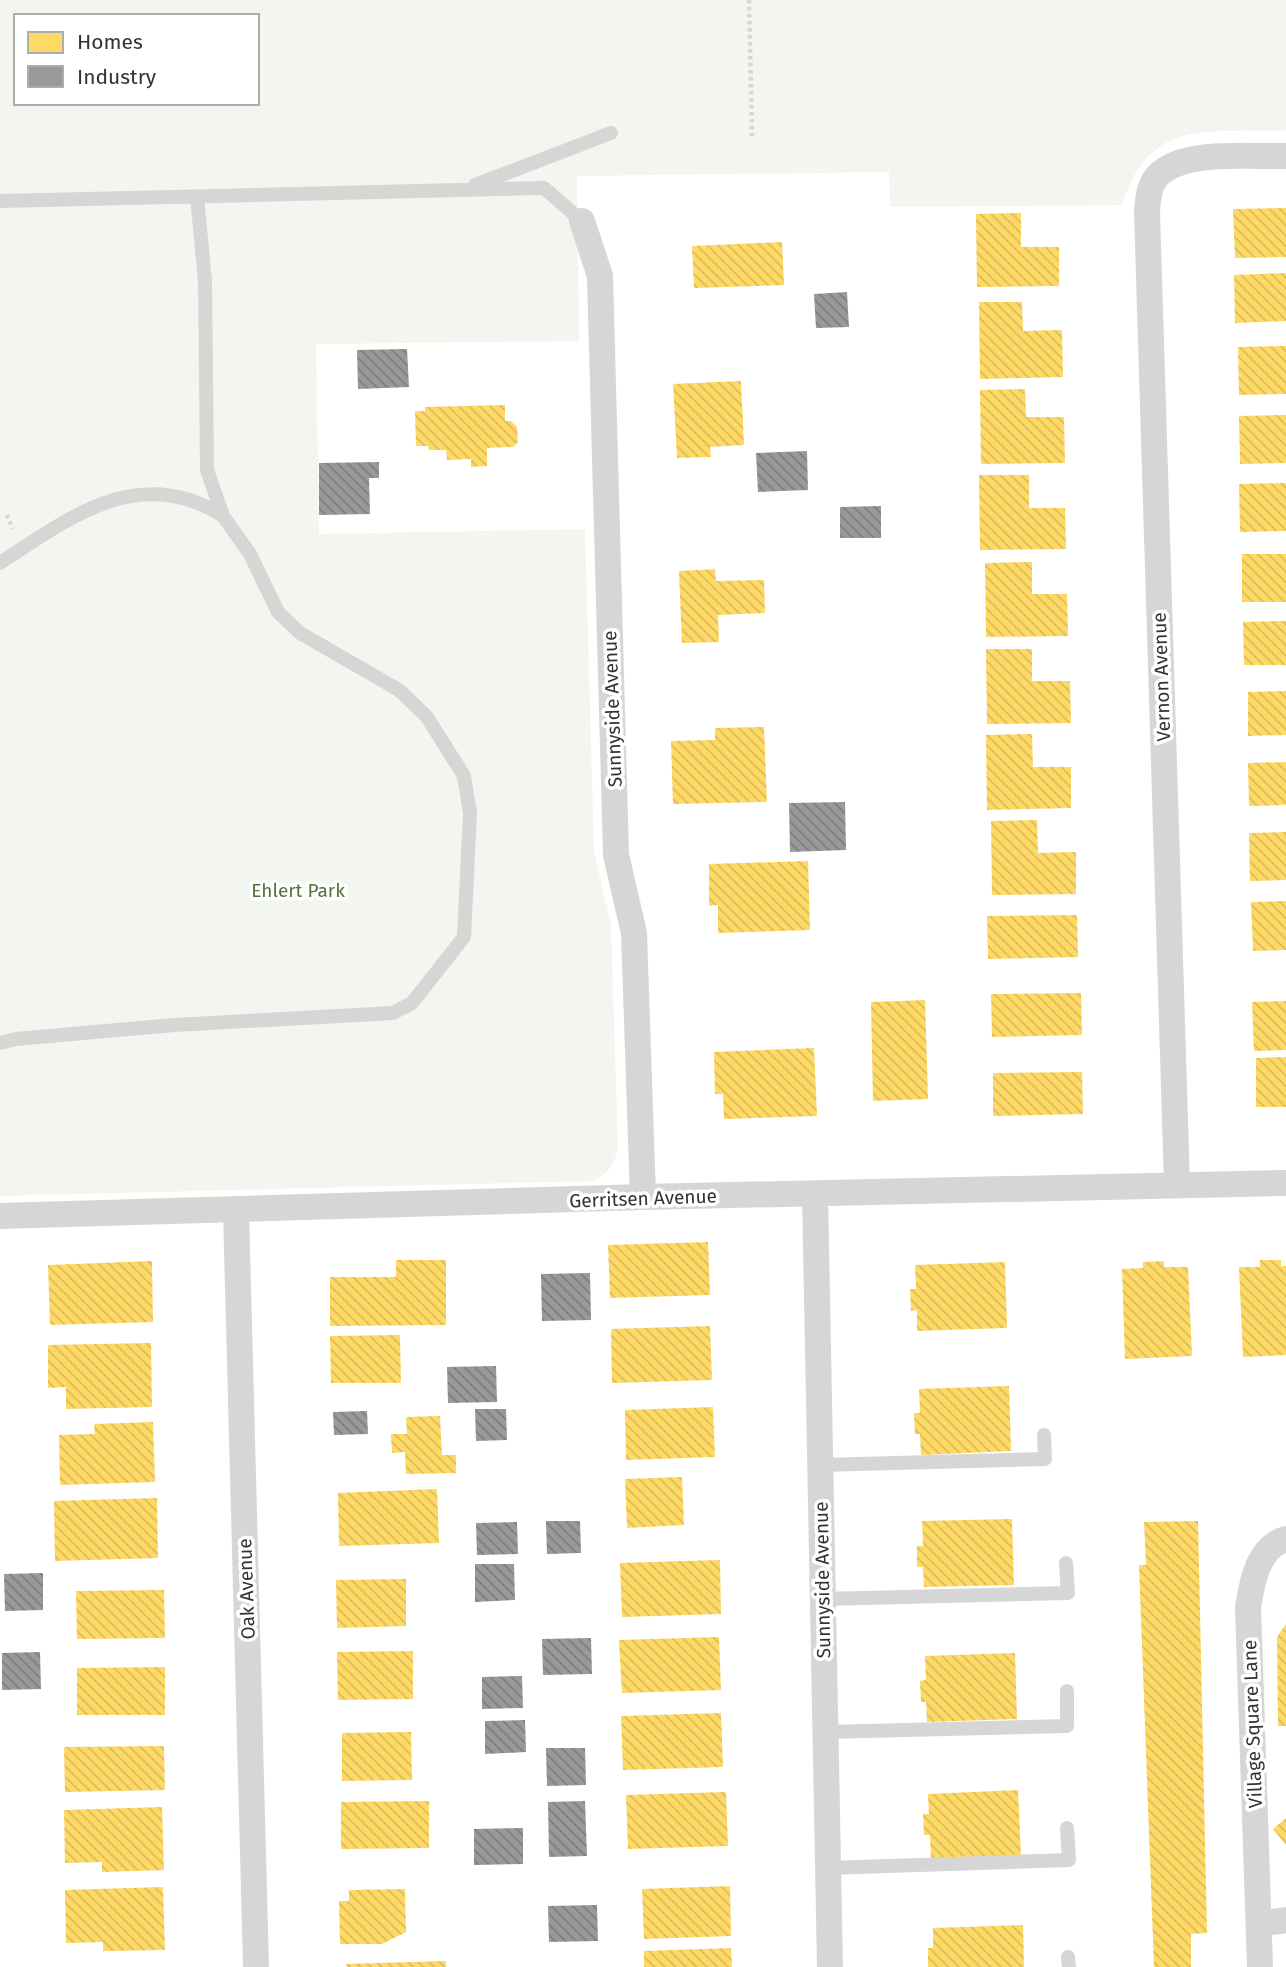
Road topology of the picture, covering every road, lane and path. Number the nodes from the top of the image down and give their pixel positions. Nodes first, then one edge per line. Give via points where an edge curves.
1 (749, 0) edge
2 (611, 133) dead end
3 (752, 136) dead end
4 (1286, 156) edge
5 (466, 189) junction
6 (197, 197) junction
7 (0, 201) edge
8 (582, 221) joint
9 (223, 516) junction
10 (0, 563) edge
11 (0, 1043) edge
12 (1286, 1183) edge
13 (1177, 1185) junction
14 (815, 1194) junction
15 (643, 1197) junction
16 (236, 1211) junction
17 (0, 1216) edge
18 (1044, 1435) dead end
19 (819, 1465) junction
20 (1286, 1539) edge
21 (1066, 1563) dead end
22 (822, 1599) junction
23 (1067, 1691) dead end
24 (825, 1732) junction
25 (1067, 1828) dead end
26 (828, 1868) junction
27 (1286, 1920) edge
28 (1259, 1924) junction
29 (257, 1967) edge
30 (830, 1967) edge
31 (1260, 1967) edge

1 - 3 path
2 - 5 lane
4 - 13 street, Vernon Avenue via 1182,162 1160,172 1149,190
5 - 6 lane
5 - 8 lane via 544,188
6 - 7 lane
6 - 9 lane via 205,281 206,470
8 - 15 street, Sunnyside Avenue via 600,276 616,855 634,933
9 - 10 lane via 201,502 155,495 116,497
9 - 11 lane via 250,554 278,612 300,633 399,690 427,717 464,776 470,813 464,937 412,1003 393,1013 161,1026
12 - 13 street, Gerritsen Avenue
13 - 14 street, Gerritsen Avenue
14 - 15 street, Gerritsen Avenue
14 - 19 street, Sunnyside Avenue
15 - 16 street, Gerritsen Avenue
16 - 17 street, Gerritsen Avenue
16 - 29 street, Oak Avenue
18 - 19 lane via 1045,1459
19 - 22 street, Sunnyside Avenue
20 - 28 street, Village Square Lane via 1254,1570 1248,1607
21 - 22 lane via 1068,1592
22 - 24 street, Sunnyside Avenue
23 - 24 lane via 1067,1726
24 - 26 street, Sunnyside Avenue
25 - 26 lane via 1069,1860
26 - 30 street, Sunnyside Avenue
27 - 28 street
28 - 31 street, Village Square Lane

